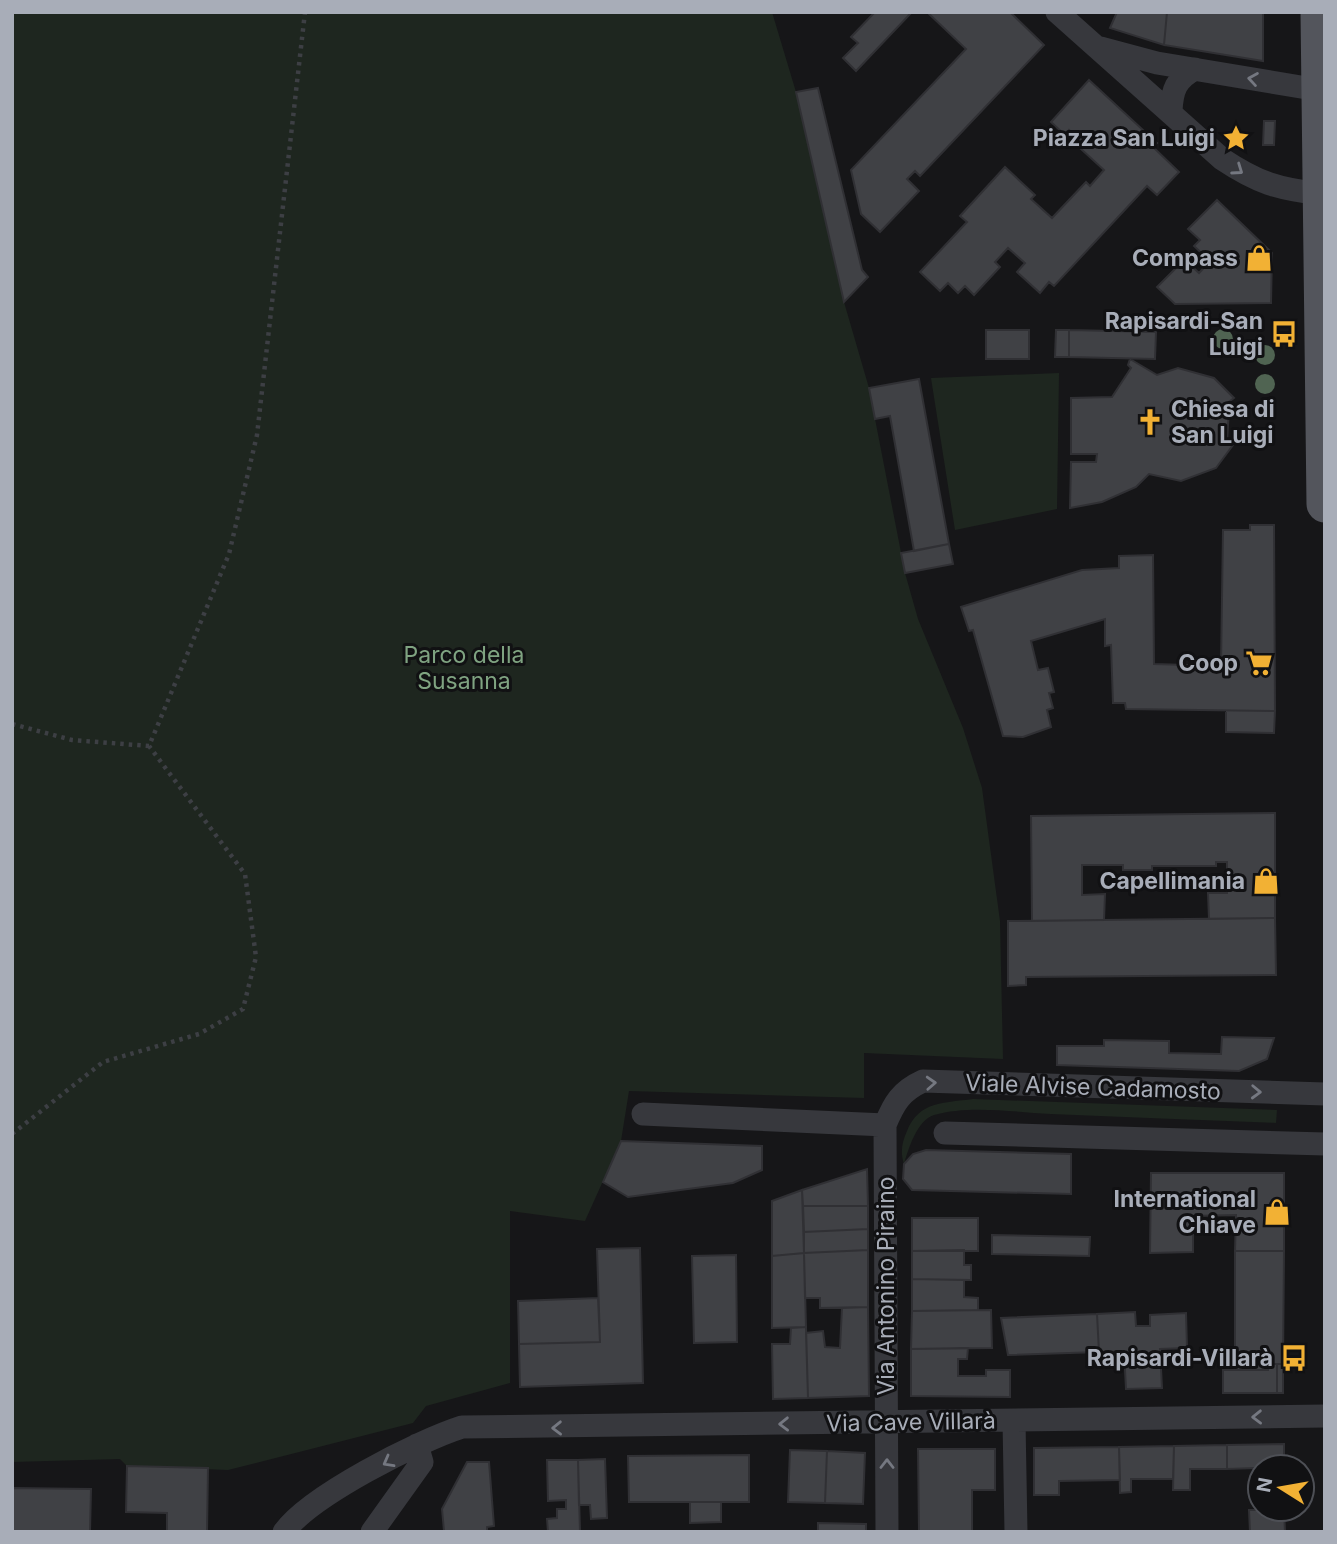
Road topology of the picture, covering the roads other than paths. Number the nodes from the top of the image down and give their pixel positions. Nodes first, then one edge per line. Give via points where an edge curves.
1 (1057, 12) edge
2 (1320, 12) edge
3 (1093, 46) junction
4 (1195, 69) junction
5 (1322, 90) edge
6 (1171, 111) junction
7 (1321, 194) junction
8 (1324, 313) edge
9 (1325, 504) edge
10 (1325, 1094) edge
11 (643, 1114) dead end
12 (885, 1125) junction
13 (945, 1133) dead end
14 (1325, 1144) edge
15 (1325, 1416) edge
16 (1014, 1421) junction
17 (887, 1423) junction
18 (417, 1446) junction
19 (284, 1532) edge
20 (372, 1532) edge
21 (887, 1532) edge
22 (1016, 1532) edge

1 - 3 street
2 - 5 main road
3 - 4 street
3 - 6 street
5 -> 4 street
4 - 6 street via 1174,86
5 - 7 main road
6 -> 7 street via 1222,159 1251,178 1277,189
7 - 8 main road
8 - 9 main road
12 -> 10 street, Viale Alvise Cadamosto via 895,1100 923,1082
11 - 12 street
12 - 17 street, Via Antonino Piraino
13 - 14 street
15 -> 16 street, Via Cave Villarà
16 - 17 street, Via Cave Villarà
16 - 22 street
17 -> 18 street, Via Cave Villarà via 462,1427
21 -> 17 street, Via Antonino Piraino
18 -> 19 street, Via Cave Villarà via 313,1503
18 - 20 street via 422,1462

